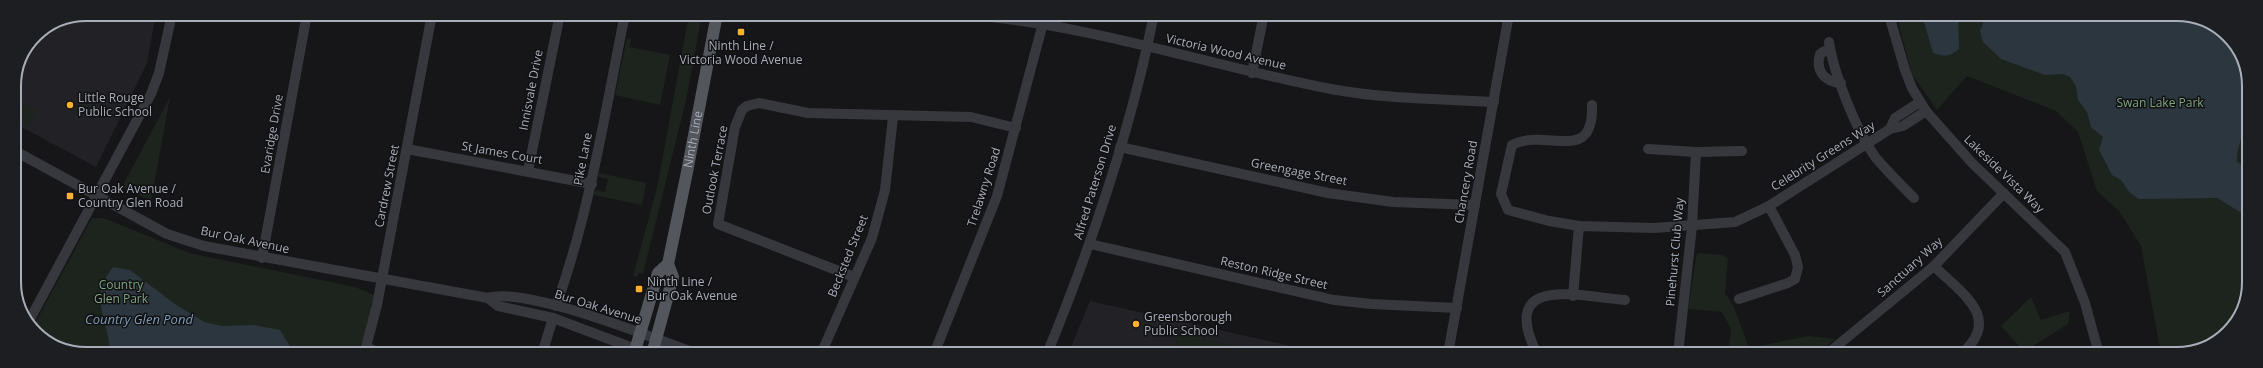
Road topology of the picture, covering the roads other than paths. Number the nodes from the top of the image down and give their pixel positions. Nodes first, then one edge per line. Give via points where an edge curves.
1 (170, 21) edge
2 (306, 21) edge
3 (431, 21) edge
4 (559, 21) edge
5 (623, 21) edge
6 (715, 21) edge
7 (1028, 21) edge
8 (1153, 21) edge
9 (1263, 21) edge
10 (1508, 21) edge
11 (1890, 21) edge
12 (1043, 23) junction
13 (1147, 48) junction
14 (1252, 73) junction
15 (1841, 83) junction
16 (1494, 102) junction
17 (1920, 102) junction
18 (1592, 105) dead end
19 (1926, 111) junction
20 (893, 117) junction
21 (1016, 128) junction
22 (1890, 129) junction
23 (1867, 143) junction
24 (1120, 148) junction
25 (407, 149) junction
26 (1648, 149) dead end
27 (1742, 151) dead end
28 (1696, 152) junction
29 (21, 155) edge
30 (528, 171) junction
31 (592, 184) junction
32 (2004, 193) junction
33 (97, 196) junction
34 (1914, 198) dead end
35 (1475, 205) junction
36 (1769, 206) junction
37 (1579, 226) junction
38 (1692, 226) junction
39 (1090, 244) junction
40 (262, 258) junction
41 (668, 264) junction
42 (1934, 266) junction
43 (854, 277) junction
44 (382, 280) junction
45 (1573, 296) junction
46 (488, 298) junction
47 (1739, 299) dead end
48 (1625, 300) dead end
49 (556, 306) junction
50 (1457, 308) junction
51 (31, 317) edge
52 (553, 318) junction
53 (640, 334) junction
54 (656, 339) junction
55 (365, 347) edge
56 (544, 347) edge
57 (625, 347) edge
58 (636, 347) edge
59 (654, 347) edge
60 (678, 347) edge
61 (824, 347) edge
62 (937, 347) edge
63 (1050, 347) edge
64 (1449, 347) edge
65 (1534, 347) edge
66 (1679, 347) edge
67 (1836, 347) edge
68 (1967, 347) edge
69 (2097, 347) edge

1 - 33 street via 159,73 151,94
2 - 40 street, Evaridge Drive
3 - 25 street, Cardrew Street
4 - 30 street, Innisvale Drive
5 - 31 street, Pike Lane
6 - 41 main road, Ninth Line via 688,172
7 - 12 street, Victoria Wood Avenue
8 - 13 street, Alfred Paterson Drive
9 - 14 street
10 - 16 street, Chancery Road
11 - 17 street, Lakeside Vista Way via 1905,70
12 - 13 street, Victoria Wood Avenue
12 - 21 street, Trelawny Road
13 - 14 street, Victoria Wood Avenue
13 - 24 street, Alfred Paterson Drive
14 - 16 street, Victoria Wood Avenue via 1371,96
15 - 15 street via 1829,45 1820,54 1818,69 1829,81
15 - 23 street
16 - 35 street, Chancery Road
17 - 19 street, Lakeside Vista Way
17 - 22 street, Celebrity Greens Way via 1895,118
18 - 37 street via 1592,122 1587,134 1580,140 1551,141 1530,138 1512,145 1500,194 1508,210
19 - 22 street, Celebrity Greens Way via 1903,126
19 - 32 street, Lakeside Vista Way via 1951,141
20 - 21 street, Outlook Terrace via 971,117
20 - 43 street, Becksted Street via 884,196 872,238
20 - 43 street, Outlook Terrace via 808,113 759,103 742,110 735,127 718,224
21 - 62 street, Trelawny Road via 997,196
22 - 23 street, Celebrity Greens Way
23 - 34 street via 1886,170
23 - 36 street, Celebrity Greens Way
24 - 35 street, Greengage Street via 1328,193 1393,202
24 - 39 street, Alfred Paterson Drive
25 - 30 street, St James Court
25 - 44 street, Cardrew Street
26 - 28 street
27 - 28 street
28 - 38 street, Pinehurst Club Way
29 - 33 street, Bur Oak Avenue
30 - 31 street, St James Court
31 - 49 street, Pike Lane via 571,263
32 - 42 street, Sanctuary Way
32 - 69 street, Lakeside Vista Way via 2065,252 2085,303
33 - 40 street, Bur Oak Avenue via 167,234 204,246
33 - 51 street
35 - 50 street, Chancery Road
36 - 38 street, Celebrity Greens Way via 1735,222
36 - 47 street via 1795,255 1798,267 1795,279
37 - 38 street, Celebrity Greens Way
37 - 45 street
38 - 66 street, Pinehurst Club Way
39 - 50 street, Reston Ridge Street via 1334,300
39 - 63 street, Alfred Paterson Drive
40 - 44 street, Bur Oak Avenue
41 - 53 main road, Ninth Line via 658,273
41 - 54 main road, Ninth Line via 673,277
42 - 67 street, Sanctuary Way
42 - 68 street via 1979,312 1980,323
43 - 61 street, Becksted Street
44 - 46 street, Bur Oak Avenue
44 - 55 street, Cardrew Street
45 - 48 street
45 - 65 street via 1545,295 1531,302 1526,327
46 - 49 street, Bur Oak Avenue via 498,295
46 - 52 street, Bur Oak Avenue via 498,306
49 - 53 street, Bur Oak Avenue
50 - 64 street, Chancery Road
52 - 56 street
52 - 57 street, Bur Oak Avenue
53 - 54 street, Bur Oak Avenue
53 - 58 main road, Ninth Line
54 - 59 main road, Ninth Line
54 - 60 street, Bur Oak Avenue

